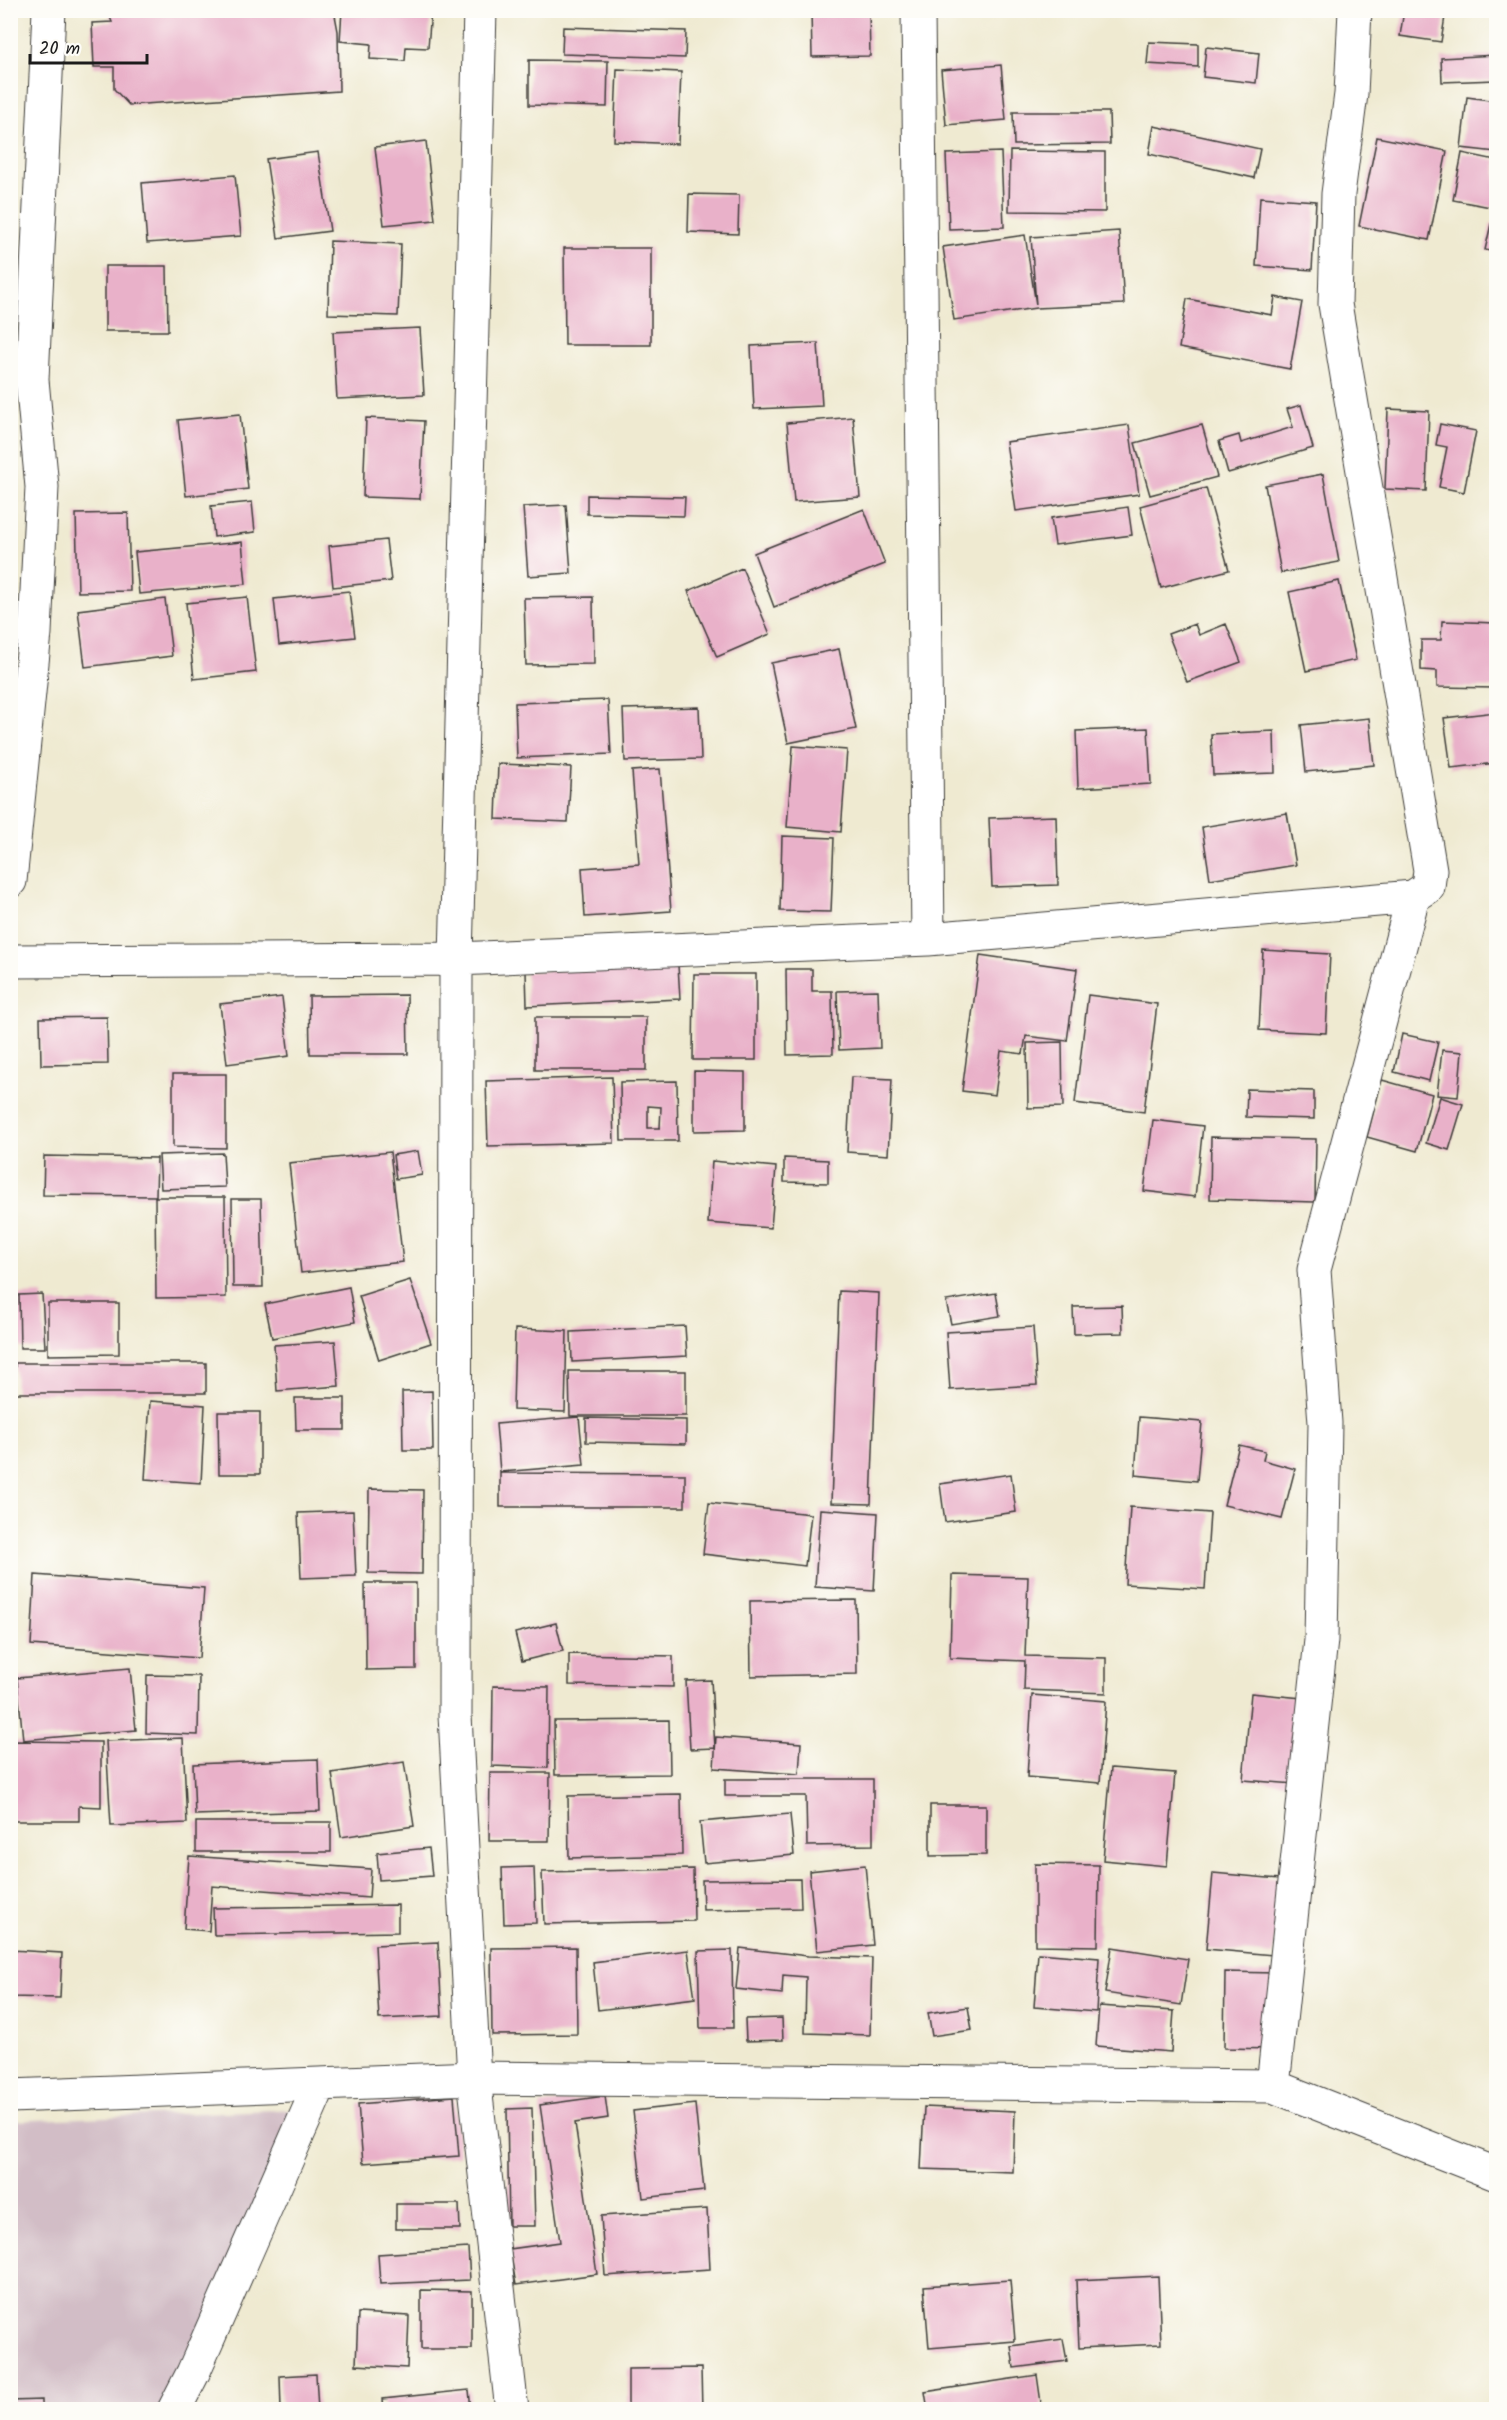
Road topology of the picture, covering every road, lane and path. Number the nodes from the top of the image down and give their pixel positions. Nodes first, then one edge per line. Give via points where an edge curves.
1 (49, 10) edge
2 (480, 10) edge
3 (918, 10) edge
4 (1355, 10) edge
5 (10, 880) edge
6 (1413, 897) junction
7 (928, 939) junction
8 (456, 959) junction
9 (10, 961) edge
10 (474, 2079) junction
11 (320, 2084) junction
12 (1273, 2086) junction
13 (10, 2096) edge
14 (1497, 2174) edge
15 (174, 2409) edge
16 (512, 2409) edge

1 - 5 street via 32,380 42,487 35,633
2 - 8 street
3 - 7 street
4 - 6 street via 1351,94 1338,194 1335,304 1430,870 1428,888
6 - 7 street
6 - 12 street via 1314,1270 1326,1423 1321,1640
7 - 8 street
8 - 9 street
8 - 10 street via 455,1715
10 - 11 street
10 - 12 street
10 - 16 street
11 - 13 street
11 - 15 street
12 - 14 street

